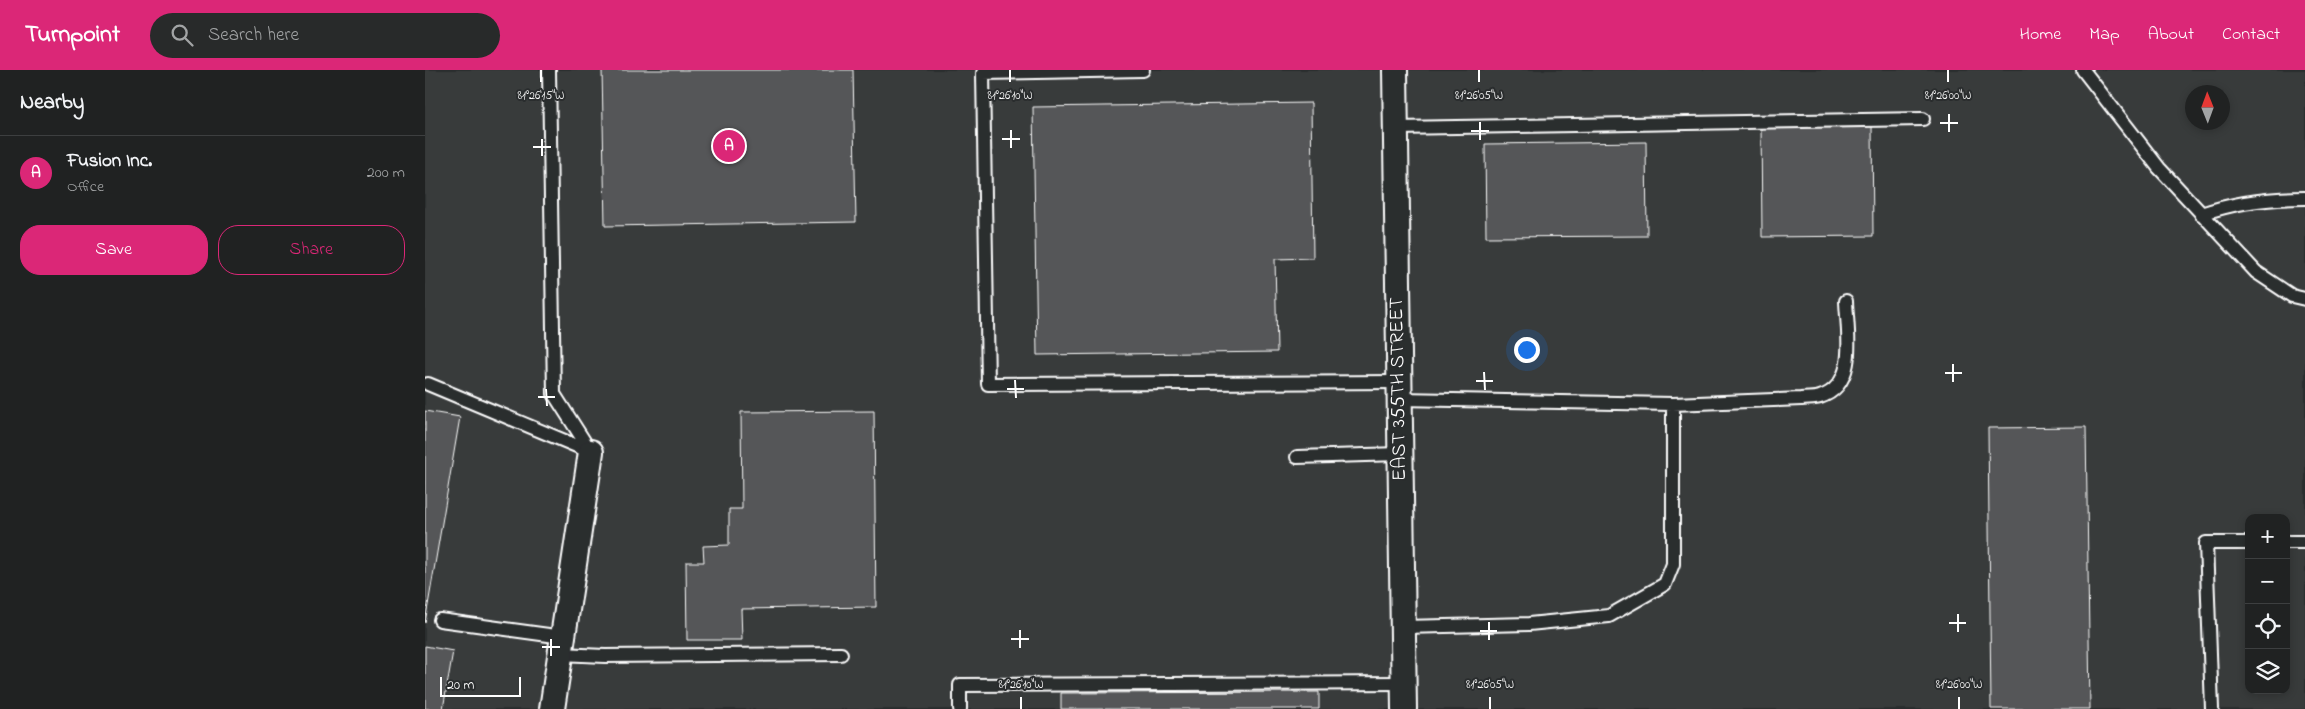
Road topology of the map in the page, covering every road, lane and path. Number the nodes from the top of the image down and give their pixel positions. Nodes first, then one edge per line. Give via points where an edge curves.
1 (549, 70) edge
2 (1143, 70) edge
3 (1395, 70) edge
4 (2083, 70) edge
5 (1923, 118) dead end
6 (1396, 128) junction
7 (2305, 198) edge
8 (2201, 214) junction
9 (2305, 299) edge
10 (1847, 301) dead end
11 (429, 384) dead end
12 (1399, 390) junction
13 (1673, 404) junction
14 (591, 452) junction
15 (1400, 454) junction
16 (1297, 457) dead end
17 (2290, 542) edge
18 (2305, 542) edge
19 (2245, 543) edge
20 (440, 620) dead end
21 (1403, 627) junction
22 (562, 646) junction
23 (841, 654) dead end
24 (1404, 683) junction
25 (552, 709) edge
26 (961, 709) edge
27 (1404, 709) edge
28 (2212, 709) edge

1 - 14 lane via 554,394
2 - 12 lane via 983,73 988,384
3 - 6 street, EAST 355TH STREET
4 - 8 lane via 2159,168
5 - 6 lane
6 - 12 street, EAST 355TH STREET
7 - 8 lane via 2228,204
8 - 9 lane via 2256,272 2292,296
10 - 13 lane via 1848,366 1842,381 1821,397
11 - 14 lane
12 - 13 lane
12 - 15 street, EAST 355TH STREET
13 - 21 lane via 1673,564 1665,584 1609,616 1529,624
14 - 22 street
15 - 16 lane
15 - 21 street, EAST 355TH STREET
17 - 18 lane
19 - 28 lane via 2206,544
20 - 22 lane
21 - 24 street, EAST 355TH STREET
22 - 23 lane via 605,656
22 - 25 street
24 - 26 lane via 960,685
24 - 27 street, EAST 355TH STREET

